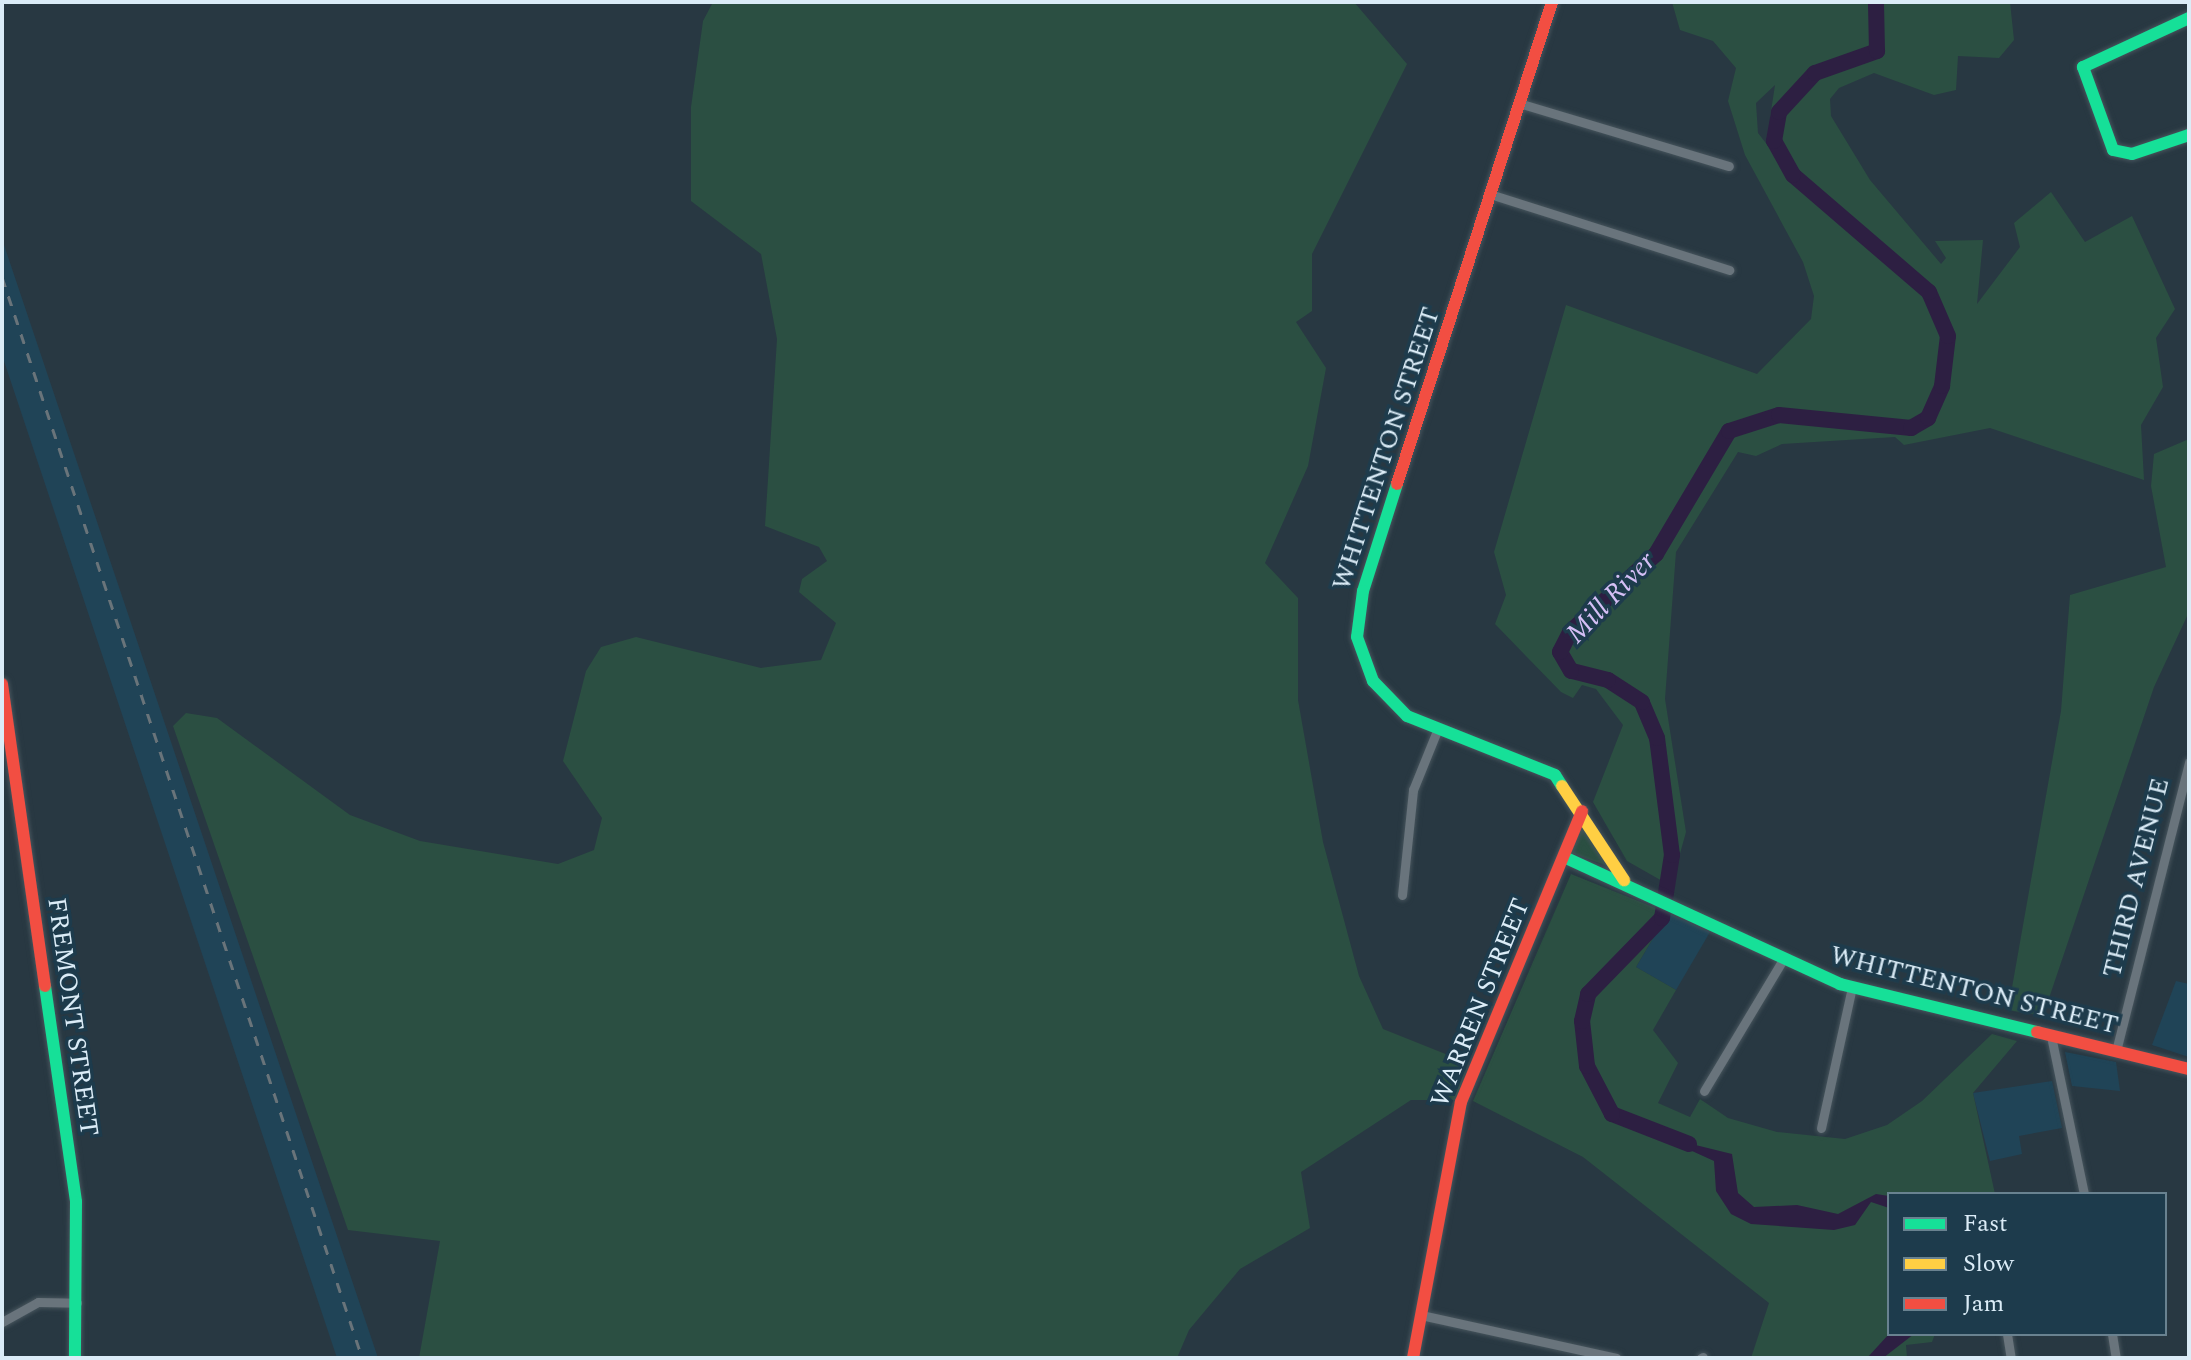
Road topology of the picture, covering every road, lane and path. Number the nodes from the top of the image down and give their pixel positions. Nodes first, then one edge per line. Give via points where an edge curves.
1 (1552, 2) edge
2 (2189, 18) edge
3 (1522, 104) junction
4 (2189, 135) edge
5 (1729, 166) dead end
6 (1493, 195) junction
7 (1729, 270) dead end
8 (2, 684) edge
9 (1436, 733) junction
10 (2189, 762) edge
11 (1582, 811) junction
12 (1564, 857) junction
13 (1624, 880) junction
14 (1402, 895) dead end
15 (1784, 958) junction
16 (1852, 987) junction
17 (2051, 1036) junction
18 (2116, 1051) junction
19 (2189, 1069) edge
20 (1704, 1091) dead end
21 (1821, 1128) dead end
22 (2084, 1192) edge
23 (77, 1303) junction
24 (1421, 1315) junction
25 (2, 1322) edge
26 (2007, 1336) edge
27 (2112, 1336) edge
28 (1567, 1354) edge
29 (75, 1358) edge
30 (1413, 1358) edge
31 (1616, 1358) edge
32 (2011, 1358) edge
33 (2116, 1358) edge

1 - 3 street, WHITTENTON STREET
2 - 4 street via 2083,67 2109,146 2127,154
3 - 5 street
3 - 6 street, WHITTENTON STREET
6 - 7 street
6 - 9 street, WHITTENTON STREET via 1357,618 1359,650 1373,681
8 - 23 street, FREMONT STREET via 76,1202
9 - 11 street, WHITTENTON STREET via 1540,765
9 - 14 street via 1413,790
10 - 18 street, THIRD AVENUE
11 - 12 street, WARREN STREET
11 - 13 street, WHITTENTON STREET
12 - 13 street, WHITTENTON STREET
12 - 24 street, WARREN STREET via 1461,1102
13 - 15 street, WHITTENTON STREET
15 - 16 street, WHITTENTON STREET
15 - 20 street
16 - 17 street, WHITTENTON STREET
16 - 21 street
17 - 18 street, WHITTENTON STREET
17 - 22 street
18 - 19 street, WHITTENTON STREET
23 - 25 street via 38,1302
23 - 29 street, FREMONT STREET
24 - 28 street
24 - 30 street, WARREN STREET
26 - 32 street
27 - 33 street
28 - 31 street

